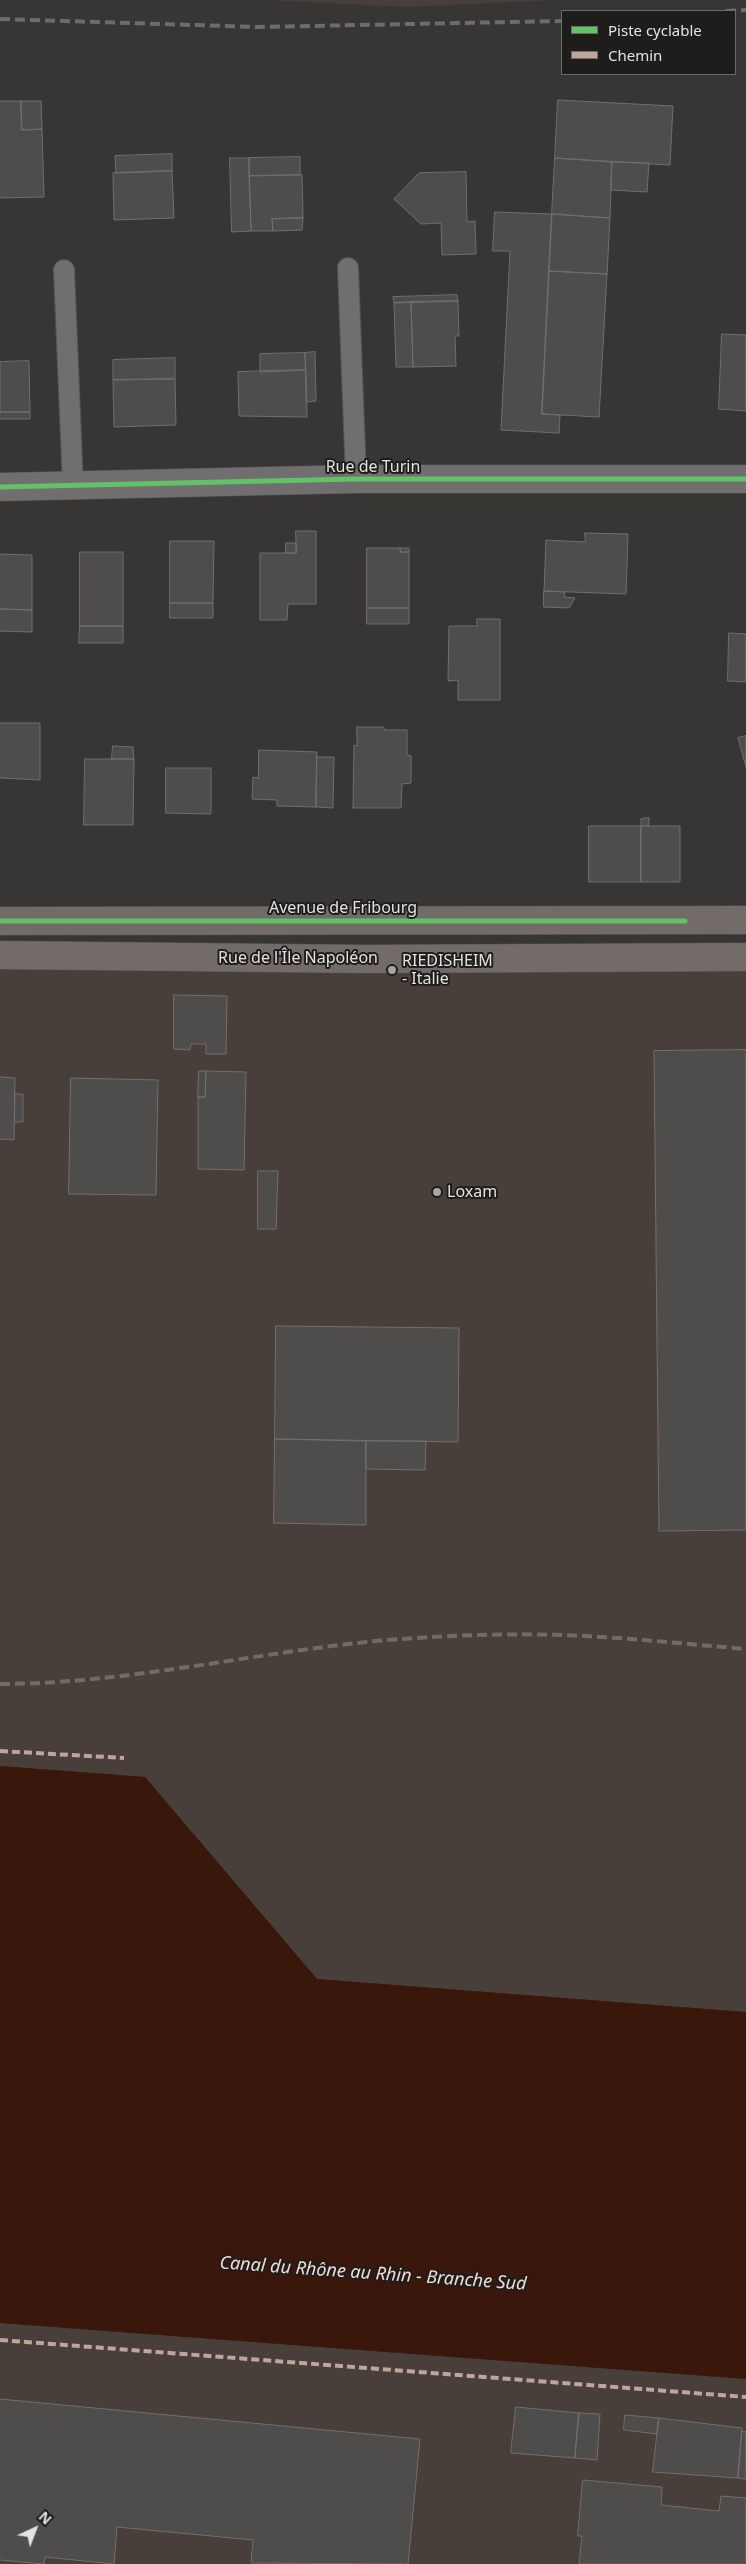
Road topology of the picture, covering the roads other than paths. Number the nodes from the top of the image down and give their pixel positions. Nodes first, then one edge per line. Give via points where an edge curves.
1 (348, 268) dead end
2 (64, 270) dead end
3 (356, 479) junction
4 (746, 479) edge
5 (73, 486) junction
6 (0, 487) edge
7 (746, 920) edge
8 (0, 921) edge
9 (0, 955) edge
10 (746, 957) edge

1 - 3 lane, Rue de Turin
2 - 5 lane
3 - 4 street, Rue de Turin
3 - 5 street, Rue de Turin
5 - 6 street, Rue de Turin
7 - 8 main road, Avenue de Fribourg
9 - 10 main road, Rue de l'Île Napoléon

